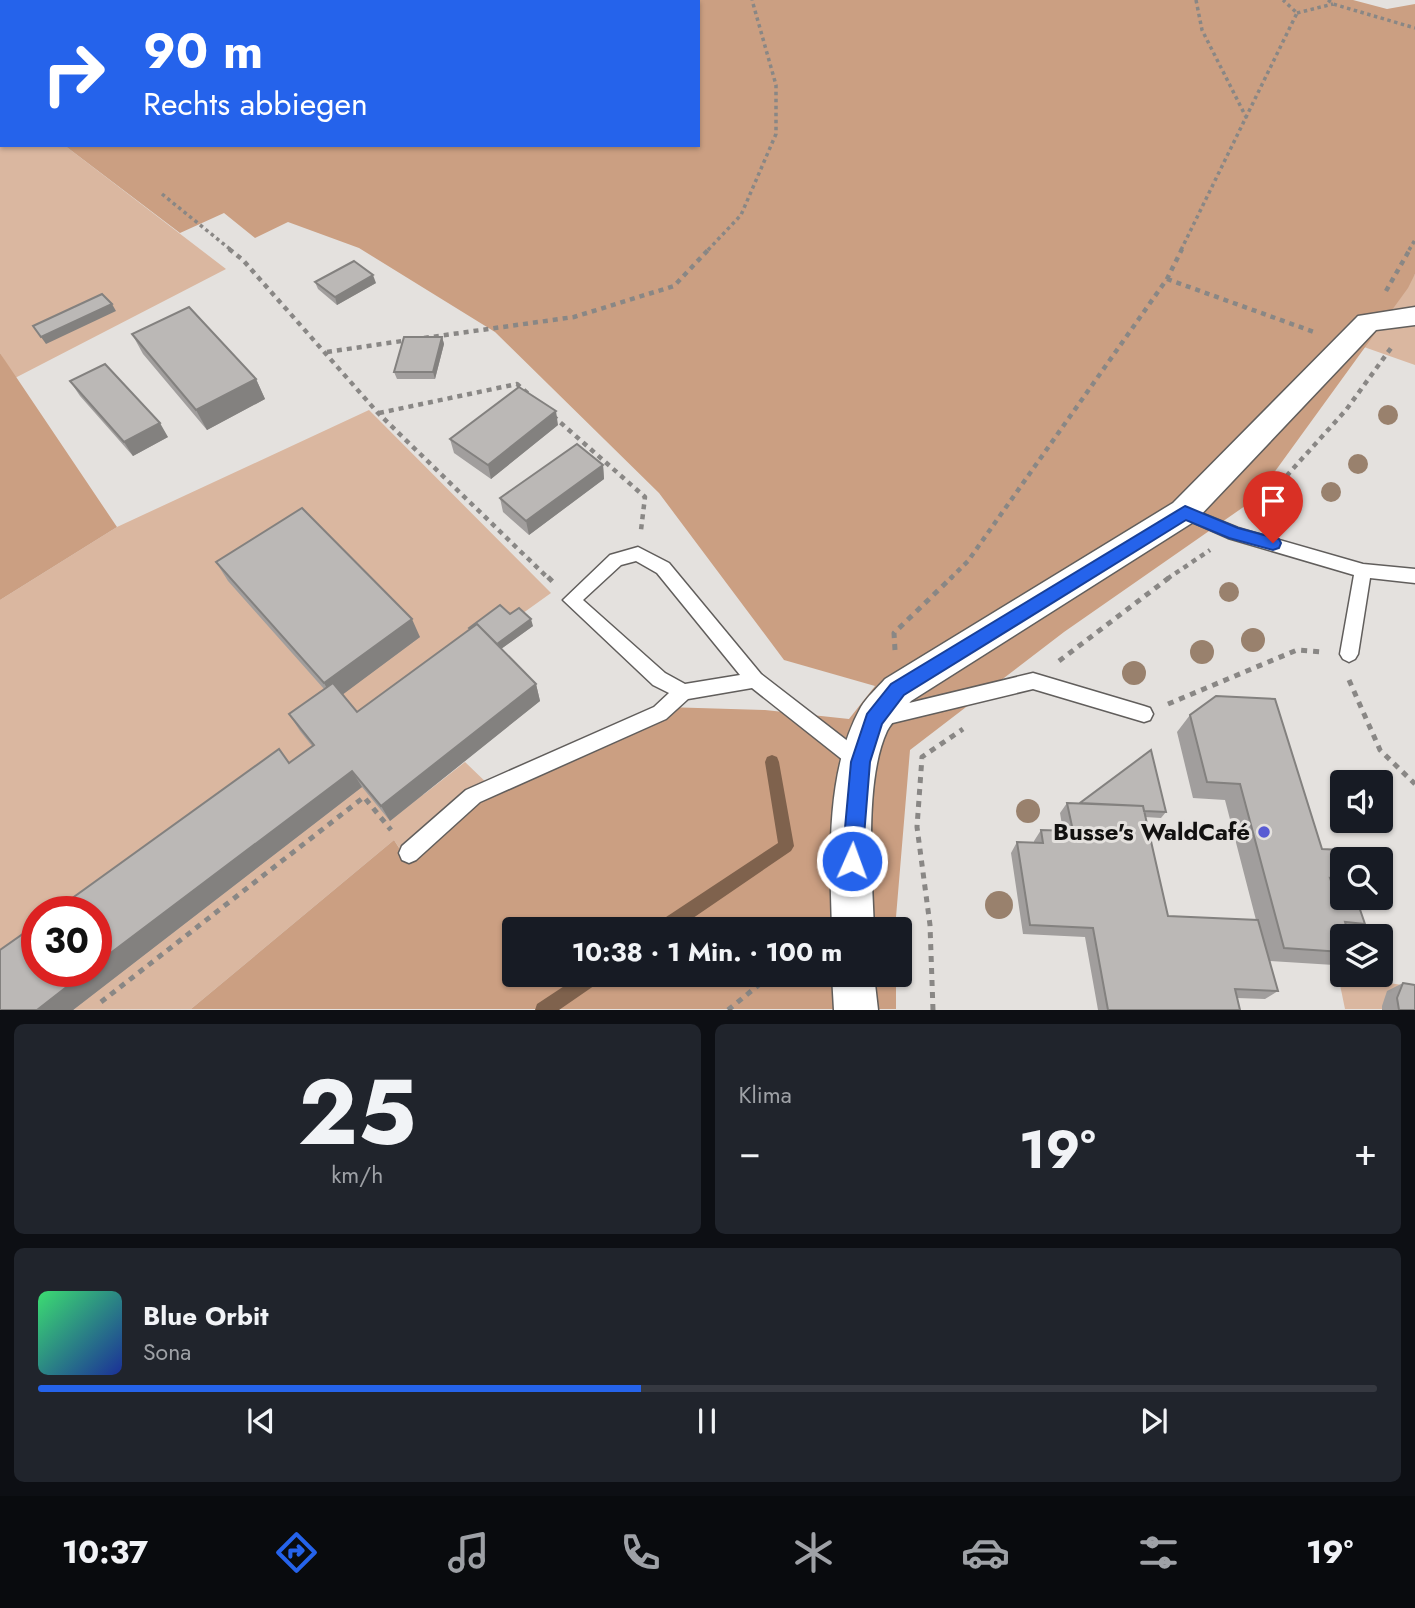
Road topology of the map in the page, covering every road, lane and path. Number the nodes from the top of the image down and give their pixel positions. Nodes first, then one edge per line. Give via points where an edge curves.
1 (752, 0) edge
2 (1196, 0) edge
3 (1283, 0) edge
4 (1328, 0) edge
5 (1333, 4) junction
6 (1297, 13) junction
7 (1415, 28) edge
8 (1247, 119) junction
9 (162, 194) dead end
10 (1415, 240) edge
11 (1167, 279) junction
12 (1414, 316) edge
13 (1358, 333) junction
14 (423, 338) edge
15 (409, 340) edge
16 (327, 352) junction
17 (537, 401) edge
18 (547, 410) edge
19 (378, 413) junction
20 (1185, 512) junction
21 (1234, 533) junction
22 (638, 554) junction
23 (1363, 571) junction
24 (1415, 576) edge
25 (571, 600) junction
26 (1349, 654) junction
27 (755, 680) junction
28 (1033, 681) junction
29 (898, 690) junction
30 (683, 692) junction
31 (1144, 714) joint
32 (874, 720) junction
33 (966, 727) dead end
34 (860, 762) junction
35 (1415, 784) edge
36 (387, 823) edge
37 (409, 853) dead end
38 (853, 917) edge
39 (756, 987) edge
40 (854, 987) edge
41 (101, 1002) dead end
42 (728, 1010) edge
43 (856, 1010) edge
44 (933, 1010) edge

1 - 14 path via 776,85 776,134 741,215 674,286 574,317
2 - 8 path via 1202,30
3 - 6 path
4 - 5 path
5 - 6 path
5 - 7 path
6 - 8 path
8 - 11 path
9 - 16 path via 243,260
10 - 13 path
11 - 13 path
11 - 29 path via 968,561 894,632
12 - 13 street
12 - 21 path via 1346,410
13 - 20 street
15 - 16 path
16 - 19 path
17 - 19 path via 517,384
18 - 22 path via 645,498
19 - 25 path
20 - 21 lane
20 - 29 street
21 - 23 lane
21 - 28 path via 1147,592
22 - 25 lane via 616,560
22 - 27 lane via 663,568
23 - 24 lane
23 - 26 lane
25 - 30 lane via 659,679
26 - 31 path via 1297,650
26 - 35 path via 1344,670 1380,750
27 - 30 lane
27 - 34 lane
28 - 31 lane
28 - 32 lane
29 - 32 street
30 - 37 lane via 660,713 473,796
32 - 34 street
33 - 44 path via 922,757 917,827 930,925
34 - 38 street via 852,838
36 - 41 path via 364,797
39 - 42 path
40 - 43 street

